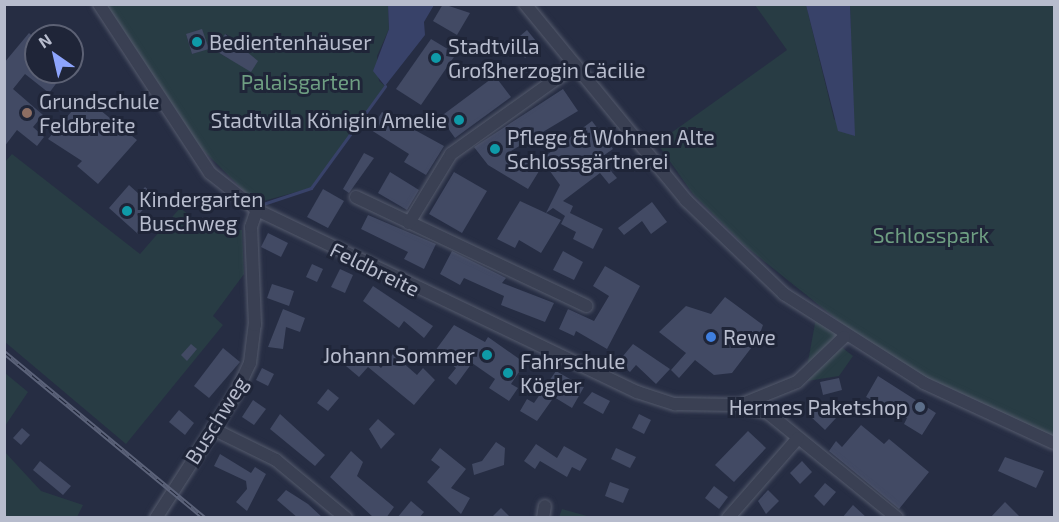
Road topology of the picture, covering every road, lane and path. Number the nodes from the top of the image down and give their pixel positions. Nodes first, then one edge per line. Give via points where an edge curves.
1 (99, 4) edge
2 (525, 4) edge
3 (576, 65) junction
4 (356, 197) dead end
5 (257, 210) junction
6 (409, 223) junction
7 (587, 306) dead end
8 (844, 337) junction
9 (739, 405) junction
10 (213, 429) junction
11 (798, 438) junction
12 (1054, 443) edge
13 (882, 506) junction
14 (156, 518) edge
15 (346, 518) edge
16 (728, 518) edge
17 (875, 518) edge
18 (897, 518) edge

1 - 5 street, Feldbreite via 204,166
2 - 3 street
3 - 6 street via 451,154
3 - 8 street via 725,241
4 - 6 street
5 - 9 street, Feldbreite via 637,392 675,404
5 - 10 street, Buschweg via 251,226 254,347 244,380
6 - 7 street
8 - 9 street, Feldbreite via 797,382
8 - 12 street via 924,383
9 - 11 street, Feldbreite via 768,414
10 - 14 street, Buschweg
10 - 15 street via 276,460
11 - 13 street, Feldbreite
11 - 16 street
13 - 17 street
13 - 18 street, Feldbreite

